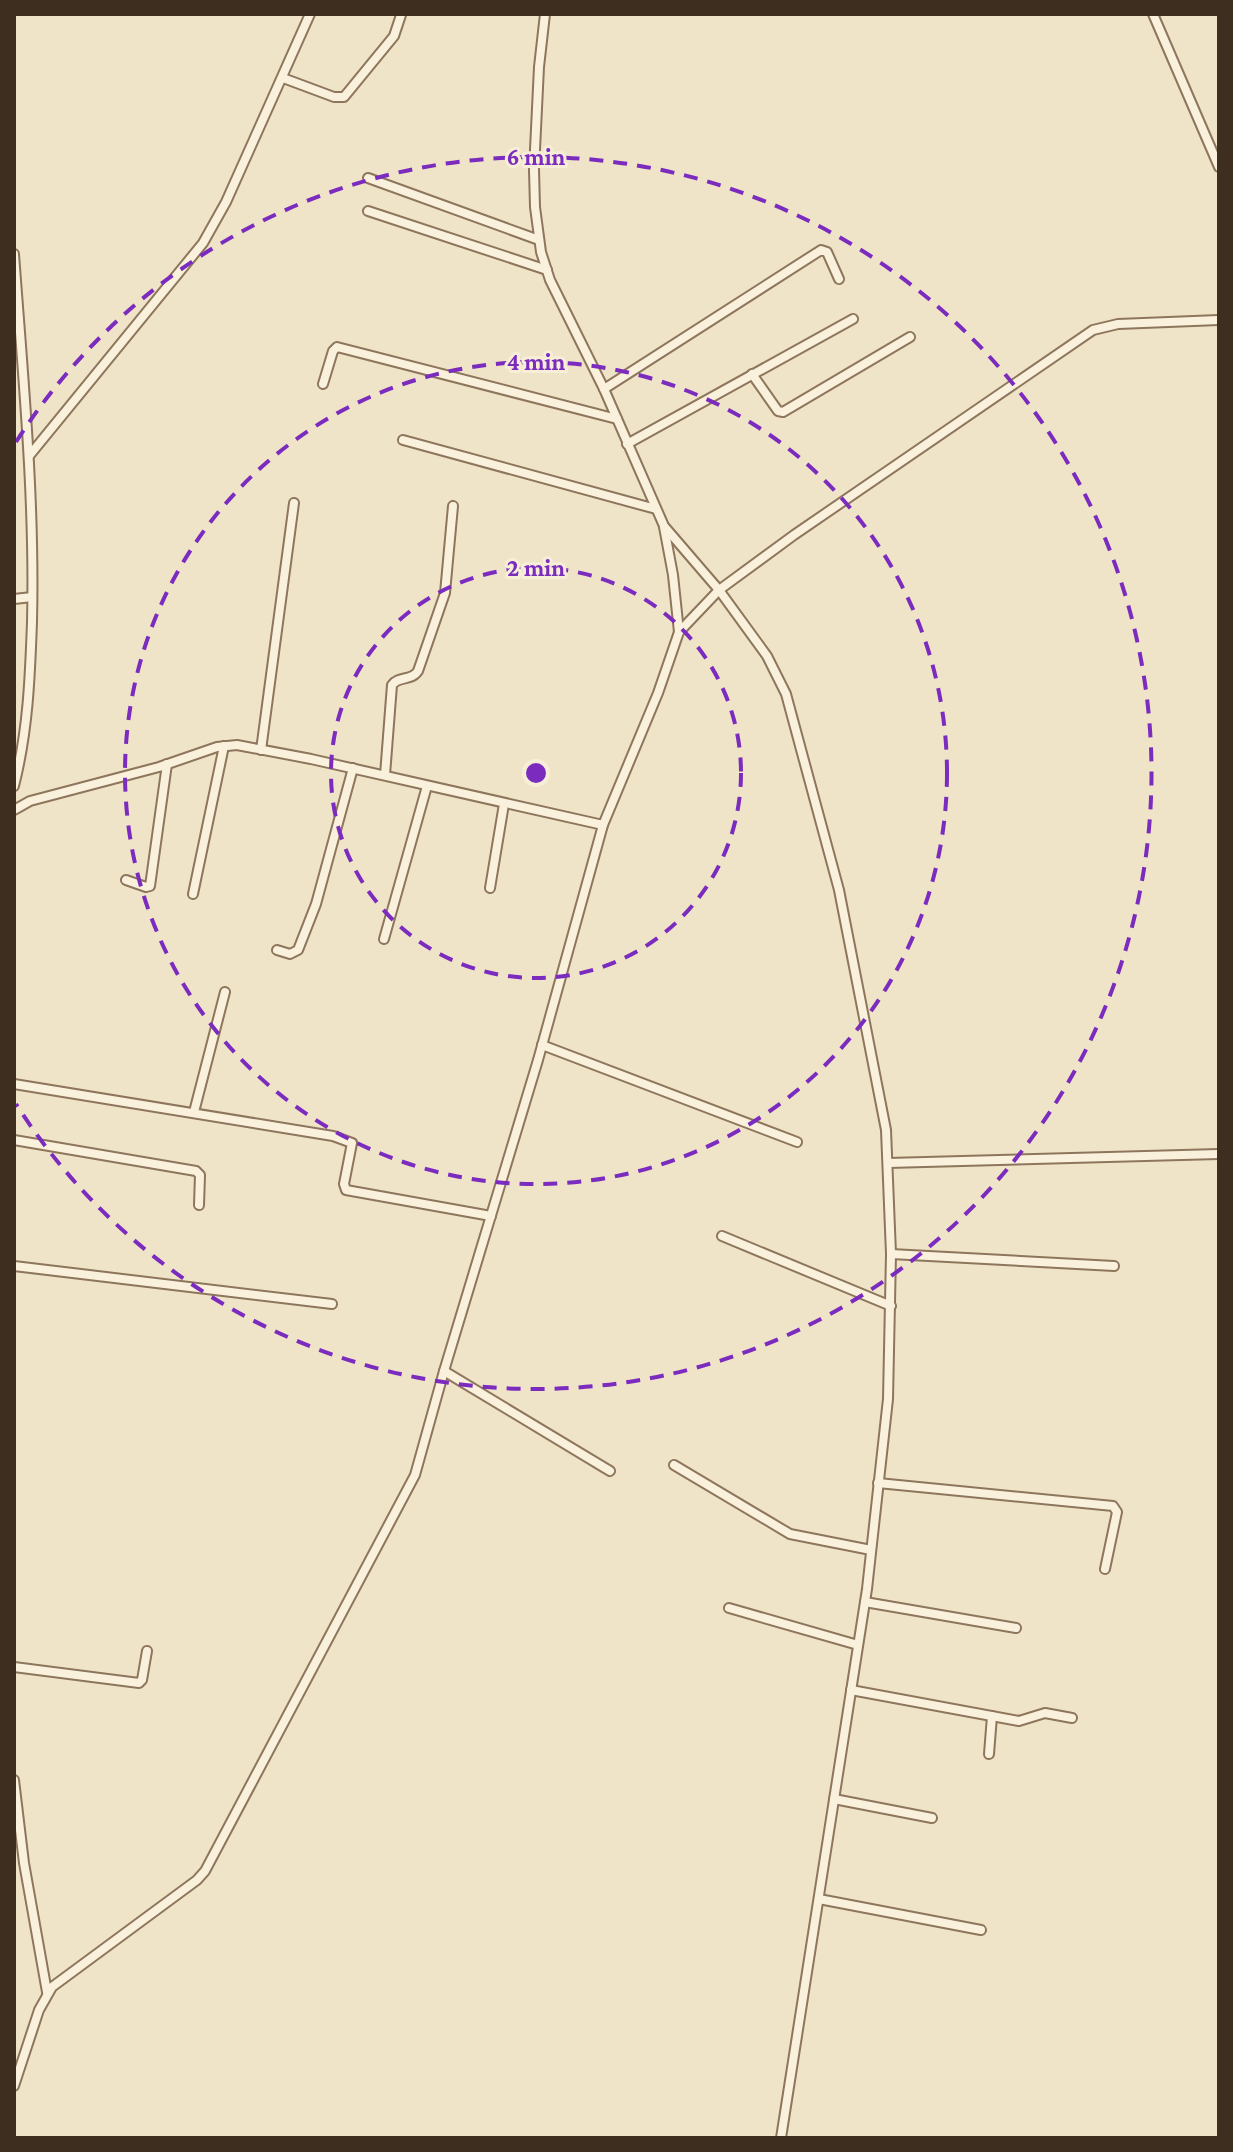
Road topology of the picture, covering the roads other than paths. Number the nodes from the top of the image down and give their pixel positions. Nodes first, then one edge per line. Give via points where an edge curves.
1 (310, 14) edge
2 (545, 14) edge
3 (1153, 14) edge
4 (401, 15) edge
5 (283, 78) junction
6 (1219, 167) edge
7 (368, 178) dead end
8 (368, 211) dead end
9 (539, 240) junction
10 (14, 254) edge
11 (547, 270) junction
12 (839, 279) dead end
13 (853, 319) dead end
14 (1219, 320) edge
15 (16, 325) edge
16 (910, 337) dead end
17 (752, 374) junction
18 (323, 384) dead end
19 (604, 389) junction
20 (617, 419) junction
21 (403, 440) dead end
22 (627, 444) junction
23 (28, 457) junction
24 (294, 503) dead end
25 (453, 506) dead end
26 (656, 509) junction
27 (664, 526) junction
28 (719, 590) junction
29 (32, 597) junction
30 (14, 599) edge
31 (679, 632) junction
32 (224, 746) junction
33 (261, 750) junction
34 (167, 764) junction
35 (353, 768) junction
36 (385, 775) junction
37 (14, 786) edge
38 (427, 786) junction
39 (504, 804) junction
40 (14, 810) edge
41 (603, 825) junction
42 (126, 880) dead end
43 (490, 888) dead end
44 (193, 894) dead end
45 (384, 939) dead end
46 (277, 950) dead end
47 (225, 992) dead end
48 (542, 1045) junction
49 (14, 1084) edge
50 (194, 1112) junction
51 (14, 1140) edge
52 (797, 1142) dead end
53 (1219, 1154) edge
54 (888, 1163) junction
55 (199, 1205) dead end
56 (491, 1216) junction
57 (722, 1236) dead end
58 (891, 1254) junction
59 (14, 1266) edge
60 (1114, 1266) dead end
61 (332, 1304) dead end
62 (891, 1306) junction
63 (444, 1371) junction
64 (674, 1465) dead end
65 (610, 1471) dead end
66 (878, 1483) junction
67 (871, 1550) junction
68 (1105, 1569) dead end
69 (865, 1602) junction
70 (729, 1608) dead end
71 (1016, 1628) dead end
72 (858, 1645) junction
73 (147, 1651) dead end
74 (14, 1667) edge
75 (851, 1690) junction
76 (992, 1716) junction
77 (1072, 1718) dead end
78 (989, 1754) dead end
79 (14, 1780) edge
80 (834, 1799) junction
81 (932, 1818) dead end
82 (819, 1899) junction
83 (981, 1930) dead end
84 (47, 1992) junction
85 (14, 2086) edge
86 (781, 2138) edge

1 - 5 street
2 - 9 street via 534,170
3 - 6 street
4 - 5 street via 394,36 344,97
5 - 23 street via 203,243
7 - 9 street
8 - 11 street
9 - 11 street
10 - 15 street
11 - 19 street
12 - 19 street via 827,252 821,250
13 - 17 street
14 - 28 street via 1118,324 1093,330
15 - 23 street
16 - 17 street via 783,412
17 - 22 street
18 - 20 street via 337,347
19 - 20 street
20 - 22 street
21 - 26 street
22 - 26 street
23 - 29 street
24 - 33 street
25 - 36 street via 445,593 418,671 392,685
26 - 27 street
27 - 28 street
27 - 31 street
28 - 31 street
28 - 54 street via 767,656 786,694 839,890 876,1072
29 - 30 street
29 - 37 street via 28,712
31 - 41 street
32 - 33 street
32 - 34 street
32 - 44 street
33 - 35 street
34 - 40 street via 30,801
34 - 42 street via 150,886
35 - 36 street
35 - 46 street via 298,950
36 - 38 street
38 - 39 street
38 - 45 street
39 - 41 street
39 - 43 street
41 - 48 street
47 - 50 street
48 - 52 street
48 - 56 street
49 - 50 street
50 - 56 street via 349,1140 353,1148 346,1190
51 - 55 street via 196,1171 201,1182
53 - 54 street
54 - 58 street
56 - 63 street
57 - 62 street
58 - 60 street
58 - 62 street
59 - 61 street
62 - 66 street
63 - 65 street
63 - 84 street via 411,1484 205,1871
64 - 67 street via 790,1534
66 - 67 street
66 - 68 street via 1113,1506 1117,1512
67 - 69 street
69 - 71 street
69 - 72 street
70 - 72 street
72 - 75 street
73 - 74 street via 139,1683
75 - 76 street
75 - 80 street
76 - 77 street via 1019,1721 1045,1713
76 - 78 street
79 - 84 street
80 - 81 street
80 - 82 street
82 - 83 street
82 - 86 street
84 - 85 street

